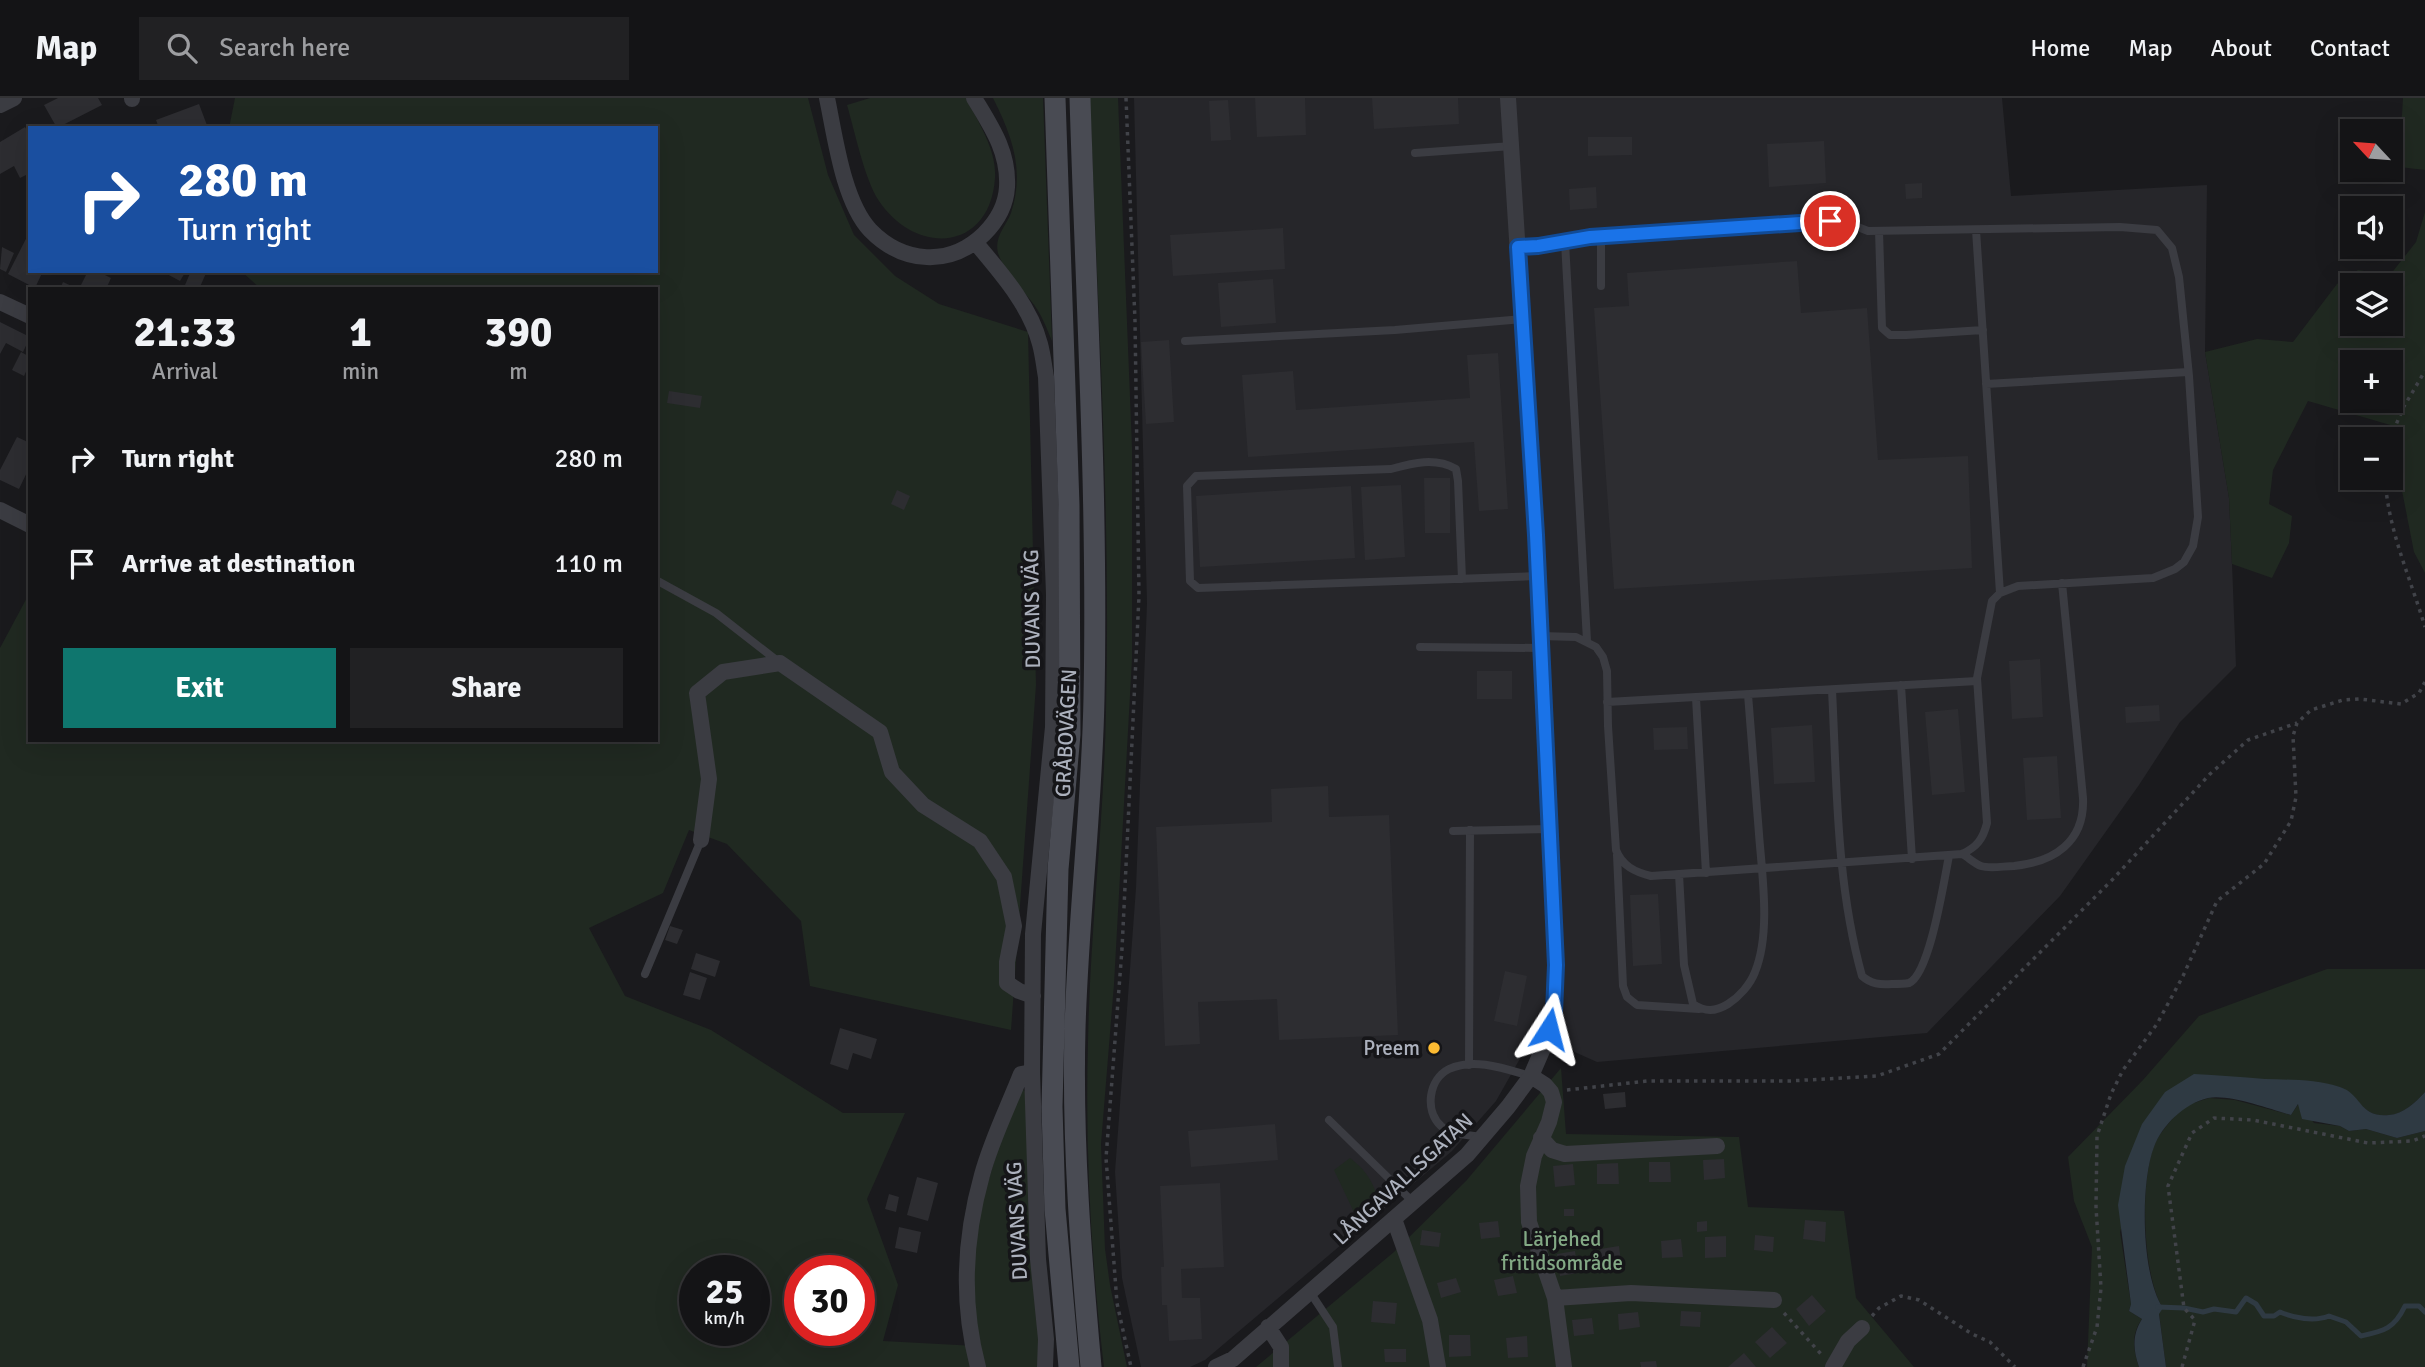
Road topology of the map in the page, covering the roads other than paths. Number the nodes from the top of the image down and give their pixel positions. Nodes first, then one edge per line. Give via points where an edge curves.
1 (14, 98) edge
2 (827, 98) edge
3 (974, 98) edge
4 (1055, 98) edge
5 (1080, 98) edge
6 (1508, 98) edge
7 (0, 105) edge
8 (1512, 146) junction
9 (1415, 153) dead end
10 (1976, 230) junction
11 (1879, 231) junction
12 (1601, 237) junction
13 (975, 242) junction
14 (1565, 242) junction
15 (1518, 247) junction
16 (1601, 286) dead end
17 (0, 302) edge
18 (28, 315) edge
19 (1523, 319) junction
20 (1983, 330) junction
21 (1185, 341) dead end
22 (2188, 372) junction
23 (1986, 384) junction
24 (0, 510) edge
25 (28, 524) edge
26 (1538, 576) junction
27 (1462, 579) junction
28 (658, 581) edge
29 (2062, 583) junction
30 (2000, 593) junction
31 (1587, 641) junction
32 (1541, 642) junction
33 (1420, 647) dead end
34 (780, 663) junction
35 (1977, 681) junction
36 (1901, 685) junction
37 (1832, 690) junction
38 (1748, 695) junction
39 (1696, 698) junction
40 (1608, 702) junction
41 (1550, 829) junction
42 (1470, 830) junction
43 (1453, 831) dead end
44 (701, 840) joint
45 (1962, 854) junction
46 (1617, 855) junction
47 (1949, 856) junction
48 (1912, 859) junction
49 (1841, 864) junction
50 (1761, 869) junction
51 (1706, 873) junction
52 (1679, 874) junction
53 (645, 974) dead end
54 (1033, 996) junction
55 (1701, 1009) junction
56 (1469, 1065) junction
57 (1032, 1072) junction
58 (1531, 1076) junction
59 (1329, 1120) dead end
60 (1483, 1137) junction
61 (1541, 1138) junction
62 (1717, 1146) dead end
63 (1413, 1202) junction
64 (1394, 1219) junction
65 (1310, 1292) junction
66 (1555, 1298) junction
67 (1774, 1300) road end
68 (1268, 1327) junction
69 (1862, 1328) road end
70 (978, 1367) edge
71 (1045, 1367) edge
72 (1069, 1367) edge
73 (1091, 1367) edge
74 (1216, 1367) edge
75 (1281, 1367) edge
76 (1338, 1367) edge
77 (1438, 1367) edge
78 (1564, 1367) edge
79 (1833, 1367) edge

1 - 7 street
2 - 13 street via 846,181 869,229 919,258 947,256
3 - 13 street via 1000,142 1007,183 1002,210
4 - 72 main road, GRÅBOVÄGEN via 1069,505 1070,734 1058,869 1052,1107 1055,1209
5 - 73 main road, GRÅBOVÄGEN via 1094,699 1075,1109 1079,1232
6 - 8 street, LÅNGAVALLSGATAN
8 - 9 lane
8 - 15 street, LÅNGAVALLSGATAN
10 - 11 lane
10 - 20 lane
10 - 22 lane via 2157,230 2172,248 2179,277
11 - 12 lane via 1840,220
11 - 20 lane via 1882,328 1889,335
12 - 14 lane
12 - 16 lane
13 - 54 street, DUVANS VÄG via 1024,309 1040,342 1046,377 1054,594 1053,727 1033,934
14 - 15 lane
14 - 31 lane
15 - 19 street, LÅNGAVALLSGATAN
17 - 18 street
19 - 21 lane
19 - 26 street, LÅNGAVALLSGATAN
20 - 23 lane
22 - 23 lane
22 - 29 lane via 2198,517 2188,556 2175,569 2153,578
23 - 30 lane
24 - 25 street
26 - 27 lane
26 - 32 street, LÅNGAVALLSGATAN
27 - 27 lane via 1198,588 1190,582 1187,486 1196,476 1446,463 1456,469 1458,481
28 - 34 lane via 716,613
29 - 30 lane via 2018,586
29 - 45 lane via 2084,798 2080,828 2060,849 2034,864 1981,866
30 - 35 lane via 1992,601
31 - 32 lane via 1576,637
31 - 40 lane via 1603,657
32 - 33 lane
32 - 41 street, LÅNGAVALLSGATAN
34 - 44 street via 723,672 697,693 709,779
34 - 54 street via 880,732 892,772 923,805 980,841 1004,877 1014,926 1007,983
35 - 36 lane
35 - 45 lane via 1986,823 1976,846
36 - 37 lane
36 - 48 lane
37 - 38 lane
37 - 49 lane
38 - 39 lane
38 - 50 lane
39 - 40 lane
39 - 51 lane
40 - 46 lane
41 - 42 lane
41 - 58 street, LÅNGAVALLSGATAN via 1554,1012
42 - 43 lane
42 - 56 lane
44 - 53 lane
45 - 47 lane
46 - 52 lane via 1638,873
46 - 55 lane via 1627,997 1637,1005
47 - 48 lane
47 - 49 lane via 1923,965 1908,983 1883,985 1862,976
48 - 49 lane
49 - 50 lane
50 - 51 lane
50 - 55 lane via 1763,931 1755,971 1749,984 1721,1009
51 - 52 lane
52 - 55 lane via 1684,965 1693,1004
54 - 57 street, DUVANS VÄG
56 - 58 lane via 1491,1065
56 - 60 lane via 1441,1076 1430,1103 1442,1128
57 - 70 street, DUVANS VÄG via 1021,1074 982,1174 965,1263 968,1332
57 - 71 street, DUVANS VÄG
58 - 60 street, LÅNGAVALLSGATAN
58 - 61 street via 1545,1085 1554,1102
59 - 63 lane
60 - 63 street, LÅNGAVALLSGATAN
61 - 62 street via 1552,1150 1565,1154
61 - 66 street via 1528,1186 1529,1222
63 - 64 street, LÅNGAVALLSGATAN
64 - 65 street, LÅNGAVALLSGATAN
64 - 77 street via 1430,1320
65 - 68 street, LÅNGAVALLSGATAN
65 - 76 lane via 1333,1327
66 - 67 street via 1631,1293
66 - 78 street
68 - 74 street, LÅNGAVALLSGATAN via 1233,1359
68 - 75 street via 1281,1347
69 - 79 street via 1847,1341

